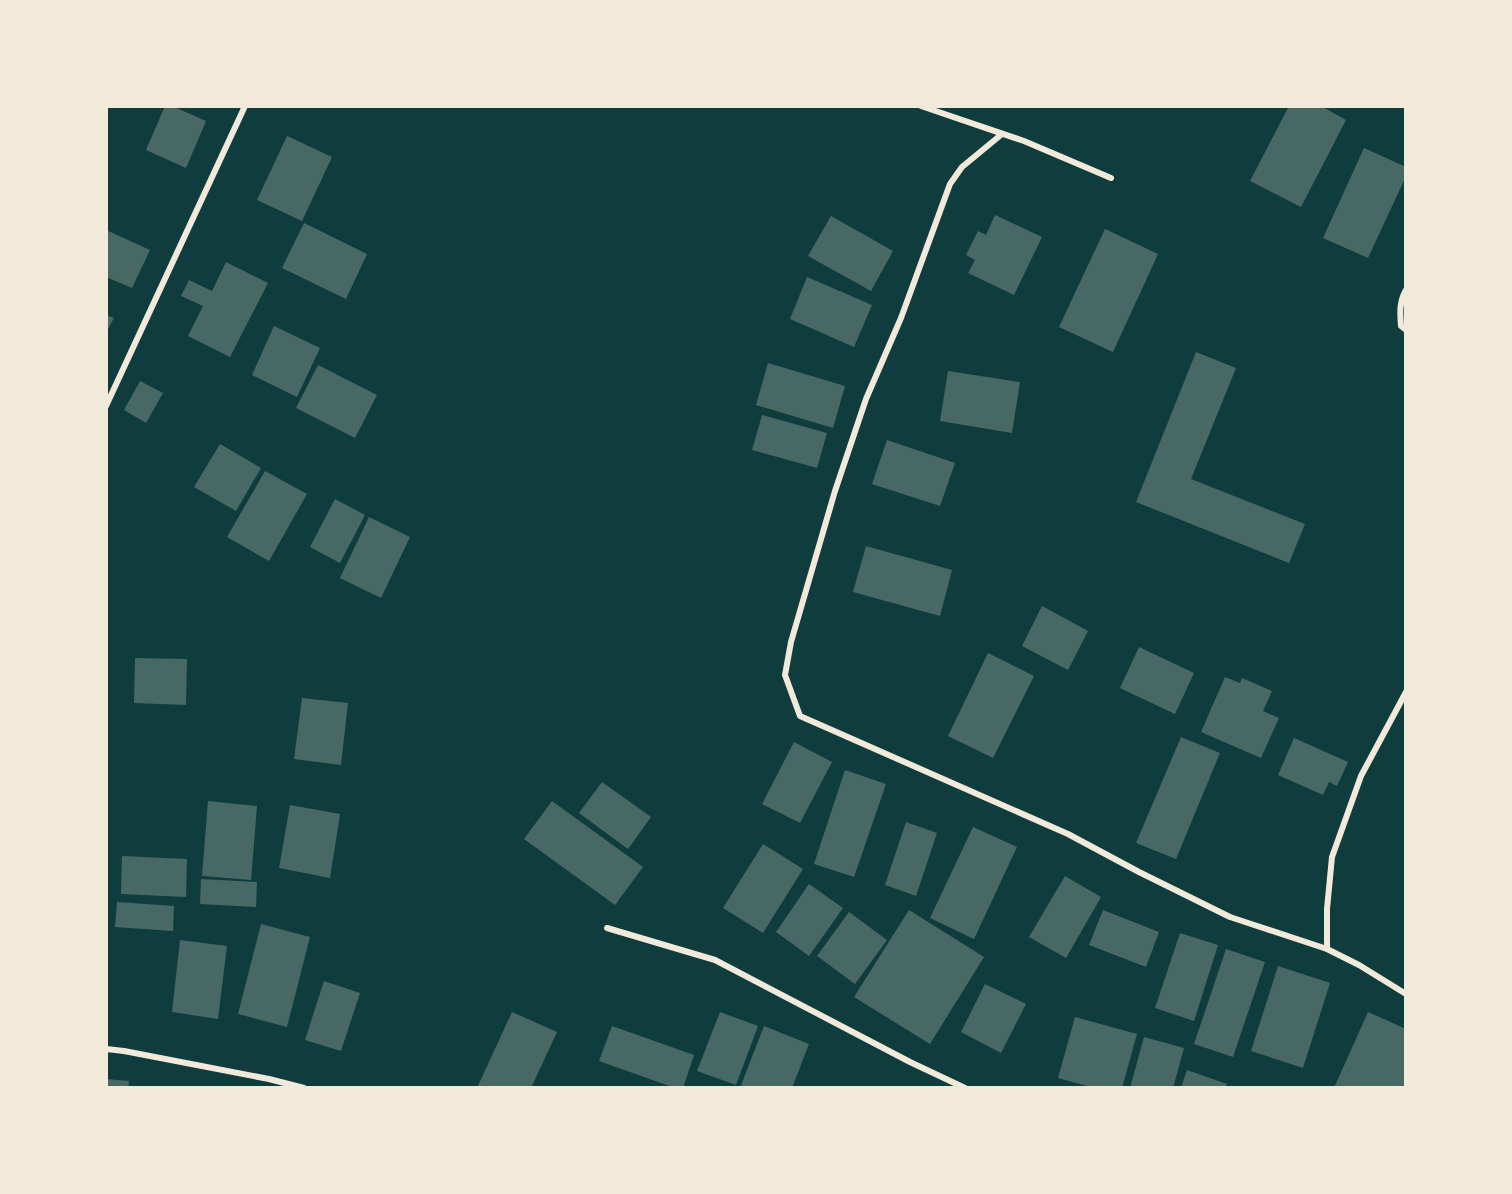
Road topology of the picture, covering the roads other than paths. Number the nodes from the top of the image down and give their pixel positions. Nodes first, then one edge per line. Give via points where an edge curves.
1 (245, 106) edge
2 (921, 106) edge
3 (1002, 134) junction
4 (1111, 178) dead end
5 (1406, 290) edge
6 (1406, 330) edge
7 (106, 406) edge
8 (1406, 692) edge
9 (607, 928) dead end
10 (1327, 949) junction
11 (1406, 994) edge
12 (106, 1049) edge
13 (304, 1088) edge
14 (965, 1088) edge

1 - 7 street
2 - 3 street
3 - 4 street
3 - 10 street via 962,167 950,184 897,328 866,399 791,642 785,675 800,716 1068,834 1230,916
5 - 6 street via 1400,310 1401,326
8 - 10 street via 1361,776 1332,857
9 - 14 street via 715,960
10 - 11 street
12 - 13 street via 269,1078

